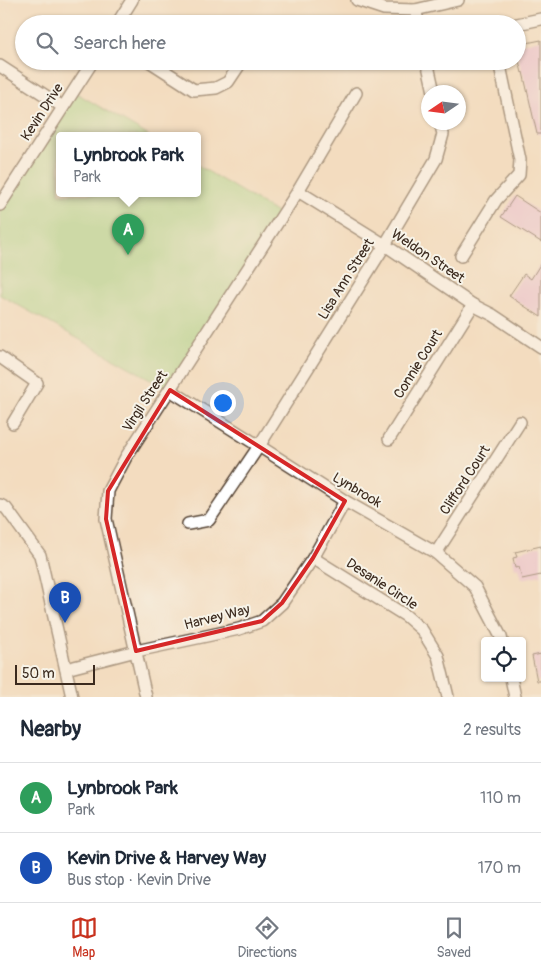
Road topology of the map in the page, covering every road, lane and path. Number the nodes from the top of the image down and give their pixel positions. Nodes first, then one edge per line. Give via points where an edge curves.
1 (132, 0) edge
2 (357, 0) edge
3 (458, 0) edge
4 (416, 10) junction
5 (123, 15) edge
6 (417, 15) edge
7 (541, 19) edge
8 (526, 22) edge
9 (0, 66) edge
10 (87, 70) edge
11 (163, 70) edge
12 (236, 70) edge
13 (429, 70) edge
14 (501, 70) edge
15 (432, 85) edge
16 (356, 93) dead end
17 (63, 107) junction
18 (442, 130) edge
19 (298, 190) junction
20 (0, 205) edge
21 (385, 244) junction
22 (461, 256) dead end
23 (473, 305) junction
24 (541, 347) edge
25 (0, 357) edge
26 (170, 390) junction
27 (12, 422) dead end
28 (520, 422) dead end
29 (389, 439) dead end
30 (259, 446) junction
31 (344, 501) junction
32 (0, 505) edge
33 (188, 524) dead end
34 (436, 553) junction
35 (313, 558) junction
36 (501, 637) edge
37 (136, 651) junction
38 (66, 669) junction
39 (512, 682) edge
40 (72, 697) edge
41 (146, 697) edge
42 (448, 697) edge
43 (515, 697) edge

1 - 5 street
2 - 4 street via 384,9
3 - 4 street
4 - 6 street
7 - 8 street
9 - 17 street
10 - 17 street, Kevin Drive
11 - 12 street via 194,90 216,88 228,82
13 - 15 street
14 - 22 street via 520,160 519,175 496,200
16 - 19 street, Virgil Street
17 - 20 street, Kevin Drive
18 - 21 street, Lisa Ann Street via 436,159
19 - 21 street, Weldon Street
19 - 26 street, Virgil Street
21 - 23 street, Weldon Street
21 - 30 street, Lisa Ann Street
23 - 24 street, Weldon Street
23 - 29 street, Connie Court
25 - 27 street via 37,383
26 - 30 street, Lynbrook
26 - 37 street, Virgil Street via 108,491 106,519
28 - 34 street, Clifford Court
30 - 31 street, Lynbrook
30 - 33 street, Lisa Ann Street via 209,520
31 - 34 street, Lynbrook
31 - 35 street, Harvey Way
32 - 38 street via 6,508 40,555
34 - 36 street, Lynbrook via 475,587
35 - 37 street, Harvey Way via 282,603 262,621
35 - 42 street, Desanie Circle via 406,616 422,630 438,656
37 - 38 street, Harvey Way
37 - 41 street
38 - 40 street
39 - 43 street

